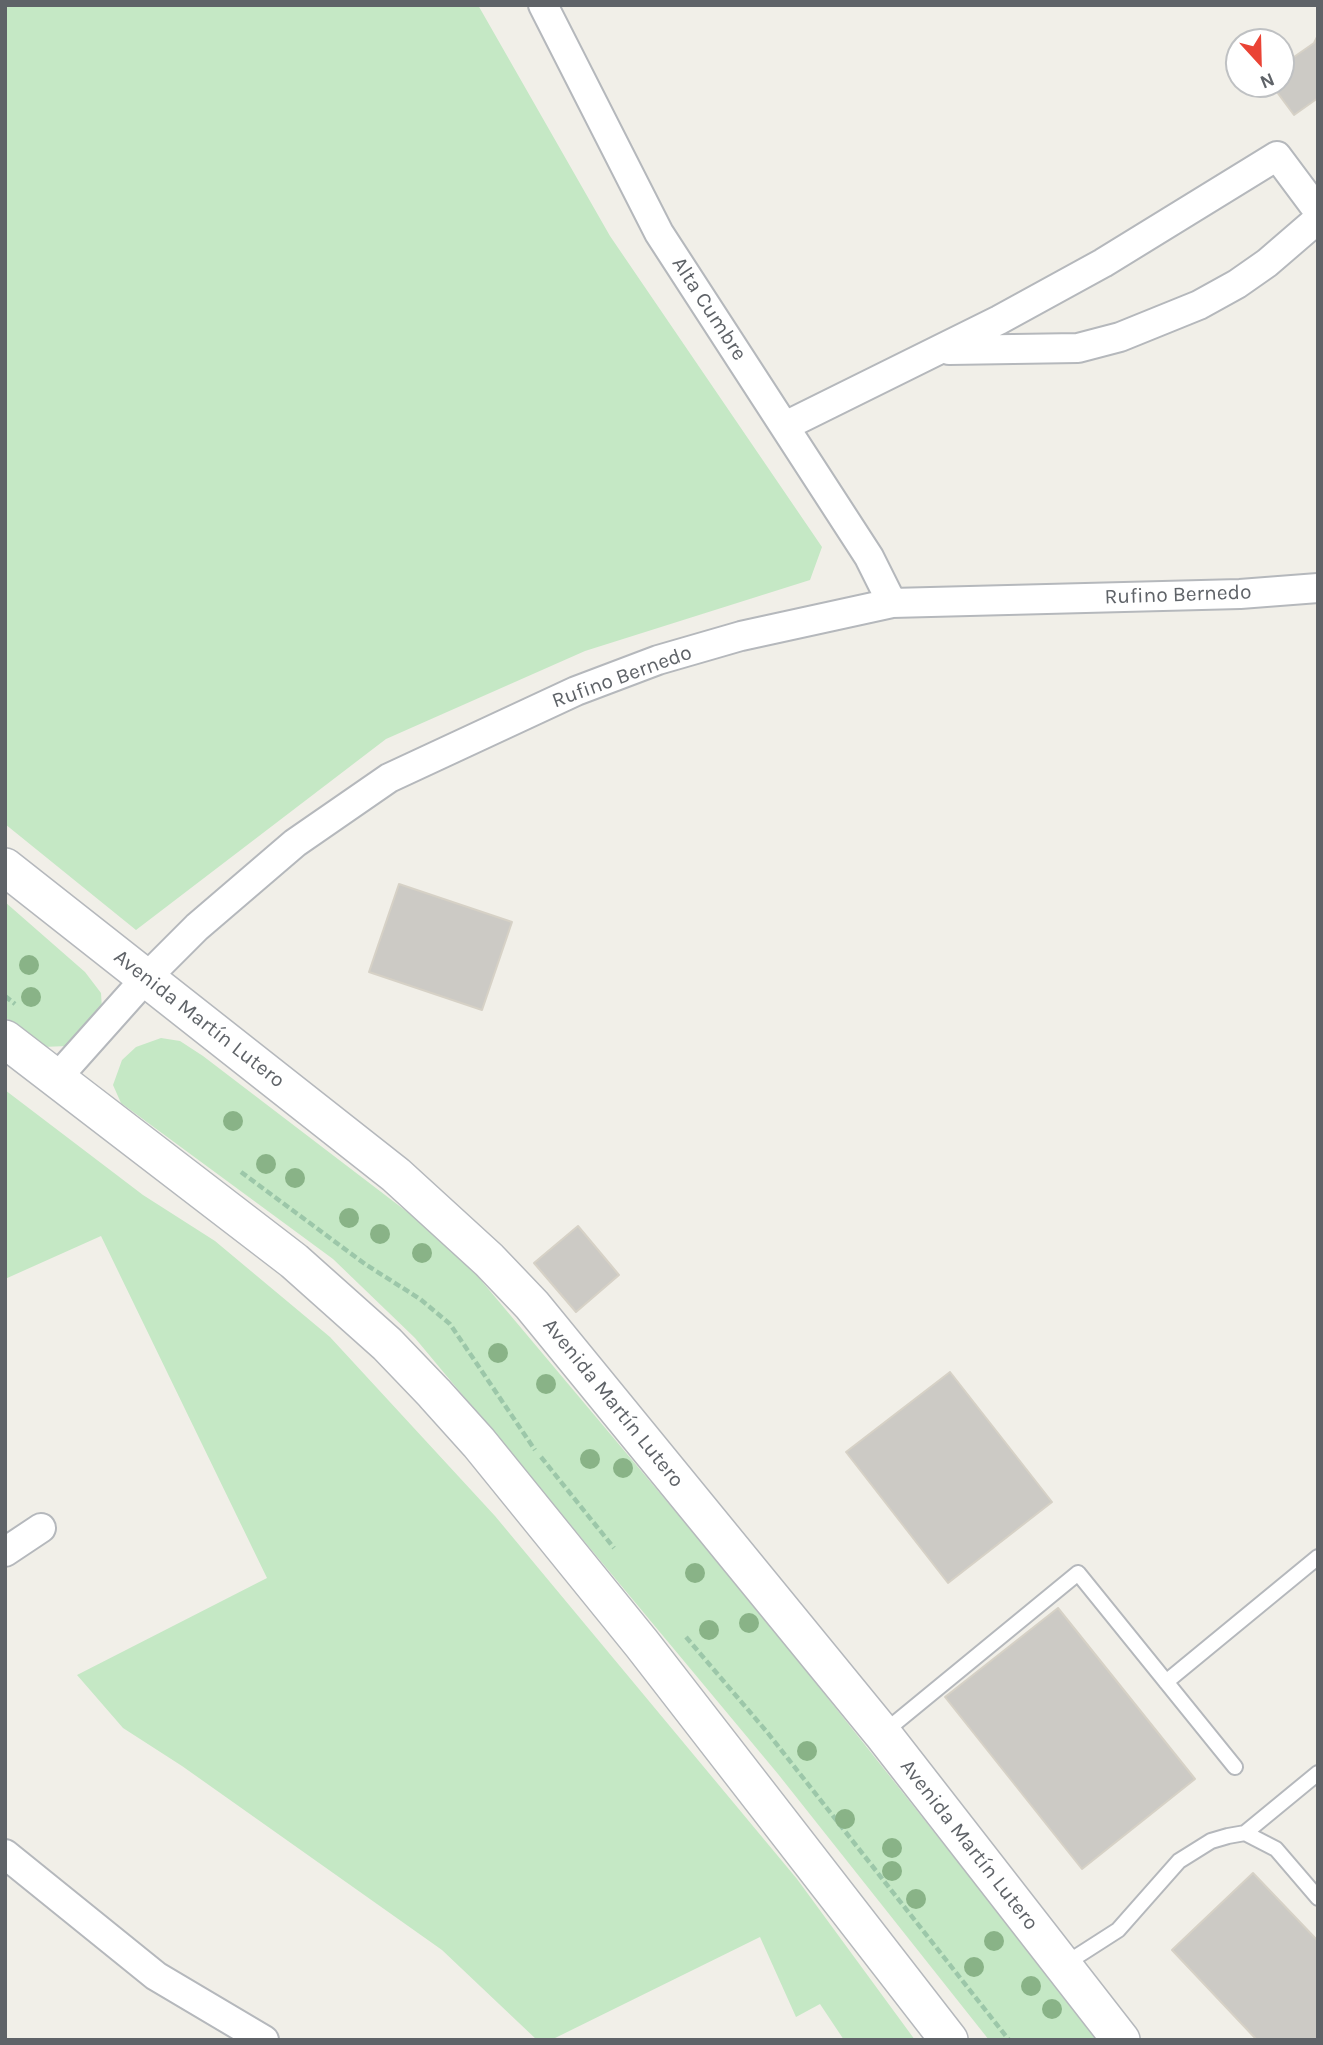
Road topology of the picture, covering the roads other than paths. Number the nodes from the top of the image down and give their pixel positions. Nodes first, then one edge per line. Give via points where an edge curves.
1 (542, 5) edge
2 (1318, 211) edge
3 (1318, 219) edge
4 (943, 350) junction
5 (785, 426) junction
6 (1318, 588) edge
7 (892, 603) junction
8 (5, 867) edge
9 (146, 978) junction
10 (5, 1039) edge
11 (55, 1080) junction
12 (41, 1528) dead end
13 (5, 1552) edge
14 (1318, 1557) edge
15 (1166, 1682) junction
16 (882, 1733) junction
17 (1236, 1767) dead end
18 (1318, 1773) edge
19 (1245, 1833) junction
20 (5, 1854) edge
21 (1318, 1898) edge
22 (1063, 1965) junction
23 (264, 2040) edge
24 (949, 2040) edge
25 (1121, 2040) edge

1 - 5 street, Alta Cumbre via 659,233
2 - 4 street via 1277,156 1103,262
3 - 4 street via 1237,284 1130,334 1078,348
4 - 5 street
5 - 7 street, Alta Cumbre via 869,557
6 - 7 street, Rufino Bernedo
7 - 9 street, Rufino Bernedo via 741,636 658,660 576,691 389,778 251,879
8 - 9 street, Avenida Martín Lutero
9 - 11 street, Rufino Bernedo
9 - 16 street, Avenida Martín Lutero via 396,1175 489,1260 573,1352
10 - 11 street
11 - 24 street via 294,1261 434,1393 642,1643
12 - 13 street
14 - 15 lane
15 - 16 lane via 1078,1573
15 - 17 lane
16 - 22 street, Avenida Martín Lutero
18 - 19 lane
19 - 21 lane via 1276,1849
19 - 22 lane via 1211,1842 1179,1861 1118,1930
20 - 23 street via 156,1976
22 - 25 street, Avenida Martín Lutero

